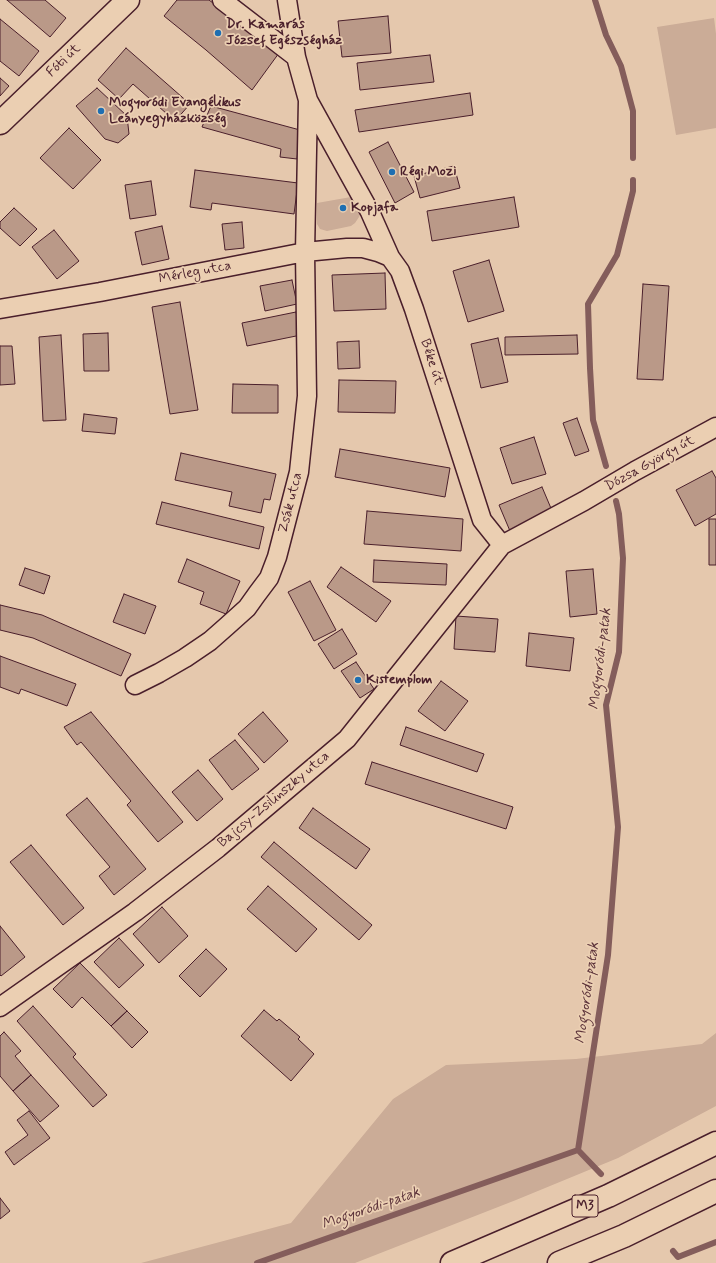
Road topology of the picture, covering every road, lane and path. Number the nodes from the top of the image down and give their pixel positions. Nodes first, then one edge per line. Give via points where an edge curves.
1 (128, 0) edge
2 (222, 0) edge
3 (287, 0) edge
4 (296, 57) junction
5 (308, 100) junction
6 (0, 123) edge
7 (305, 252) junction
8 (390, 257) junction
9 (0, 309) edge
10 (716, 427) edge
11 (502, 545) junction
12 (135, 685) dead end
13 (0, 1007) edge
14 (716, 1143) edge
15 (716, 1192) edge
16 (452, 1263) edge
17 (560, 1263) edge

1 - 6 main road, Fóti út
2 - 4 street
3 - 4 street, Béke út
4 - 5 street, Béke út
5 - 7 street, Béke út
5 - 8 street, Béke út via 370,212
7 - 8 street, Mérleg utca via 363,248
7 - 9 street, Mérleg utca
7 - 12 street, Zsák utca via 307,396 299,472 277,557 258,594 228,626 185,658
8 - 11 street, Béke út via 400,271 414,309 482,520
10 - 11 street, Dózsa György út
11 - 13 street, Bajcsy-Zsilinszky utca via 347,739 212,852 135,912
14 - 16 main road, M3 via 608,1196
15 - 17 main road

